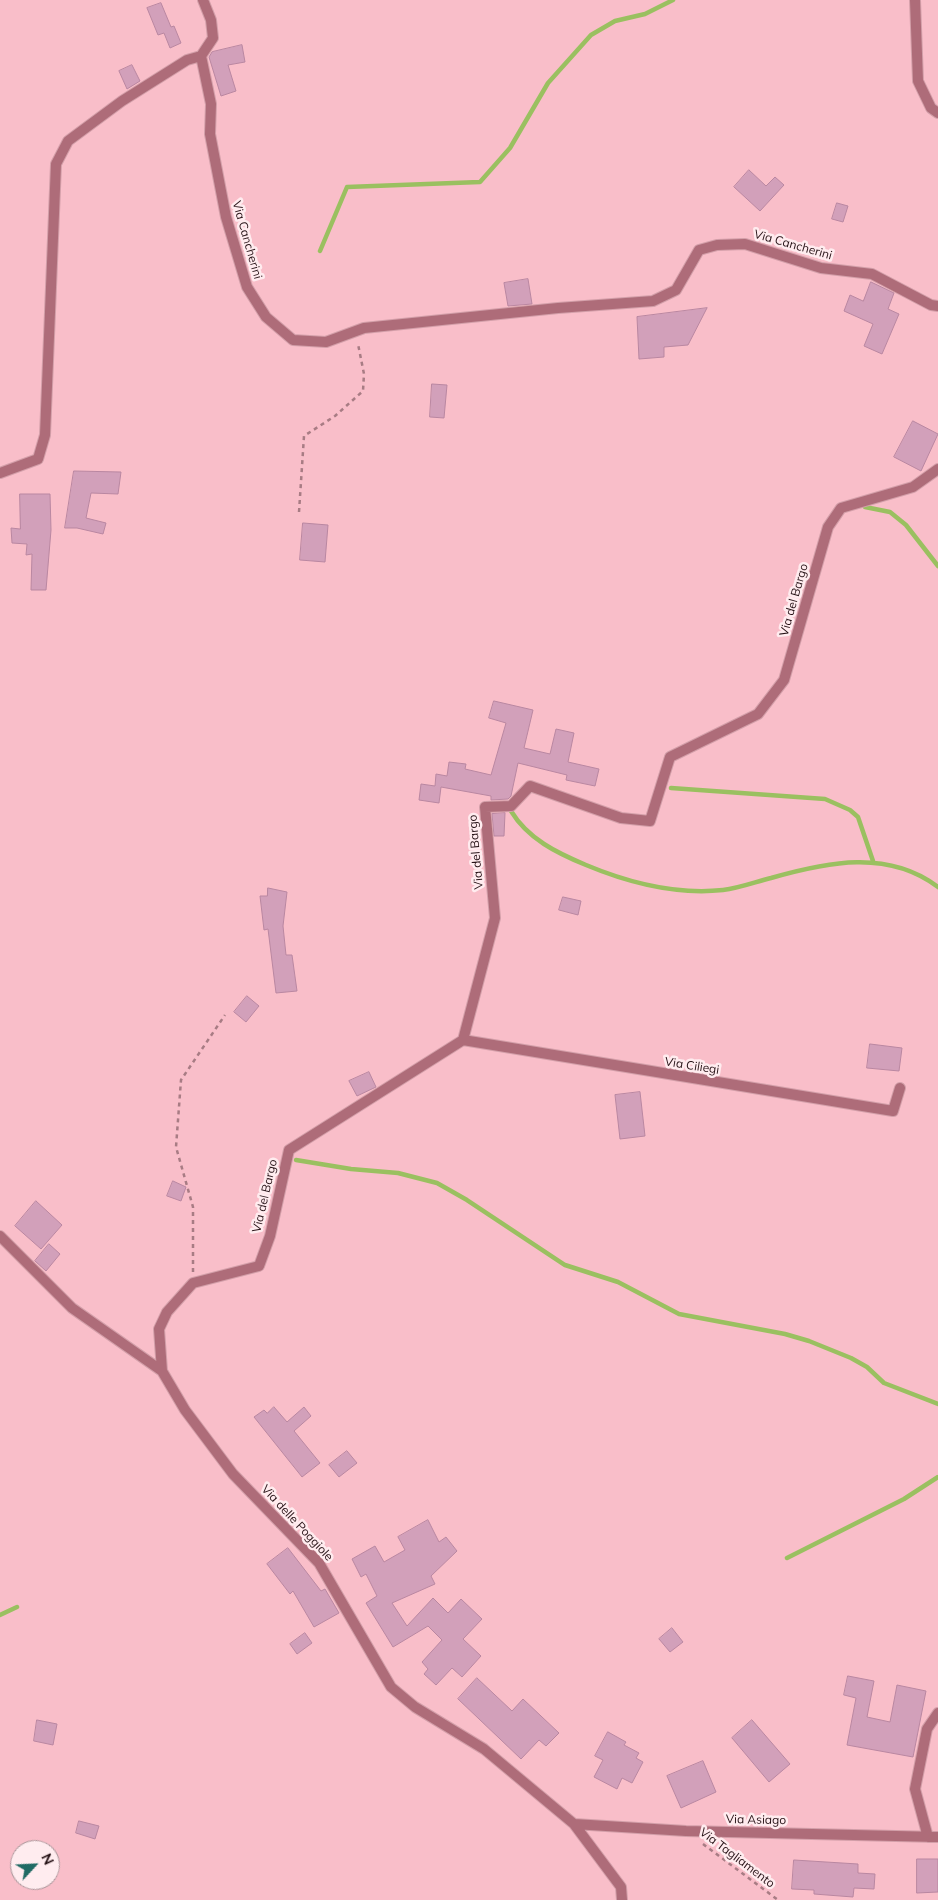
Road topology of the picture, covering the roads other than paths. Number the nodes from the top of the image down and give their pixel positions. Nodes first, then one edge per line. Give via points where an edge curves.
1 (203, 0) edge
2 (914, 0) edge
3 (201, 56) junction
4 (938, 113) edge
5 (938, 306) edge
6 (938, 469) edge
7 (0, 473) edge
8 (463, 1040) junction
9 (900, 1088) dead end
10 (0, 1236) edge
11 (162, 1371) junction
12 (938, 1713) edge
13 (574, 1824) junction
14 (933, 1837) edge
15 (622, 1900) edge

1 - 3 street via 213,38
2 - 4 street via 918,81 931,108
3 - 5 street, Via Cancherini via 211,104 210,134 226,217 247,287 266,317 293,340 326,342 364,328 653,301 676,290 699,250 717,245 745,244 821,268 872,274
3 - 7 street via 187,60 122,101 68,141 56,164 45,435 38,459
6 - 8 street, Via del Bargo via 913,487 841,508 828,526 784,680 758,714 670,757 650,821 621,818 530,786 511,806 485,807 495,918
8 - 9 street, Via Ciliegi via 893,1111
8 - 11 street, Via del Bargo via 289,1150 260,1266 192,1283 167,1312 158,1329
10 - 11 street, Via delle Poggiole via 72,1308
11 - 13 street, Via delle Poggiole via 185,1410 233,1474 319,1563 390,1687 415,1707 484,1748
12 - 14 street via 927,1729 915,1789
13 - 14 street, Via Asiago via 686,1831
13 - 15 street, Via delle Poggiole via 621,1887

